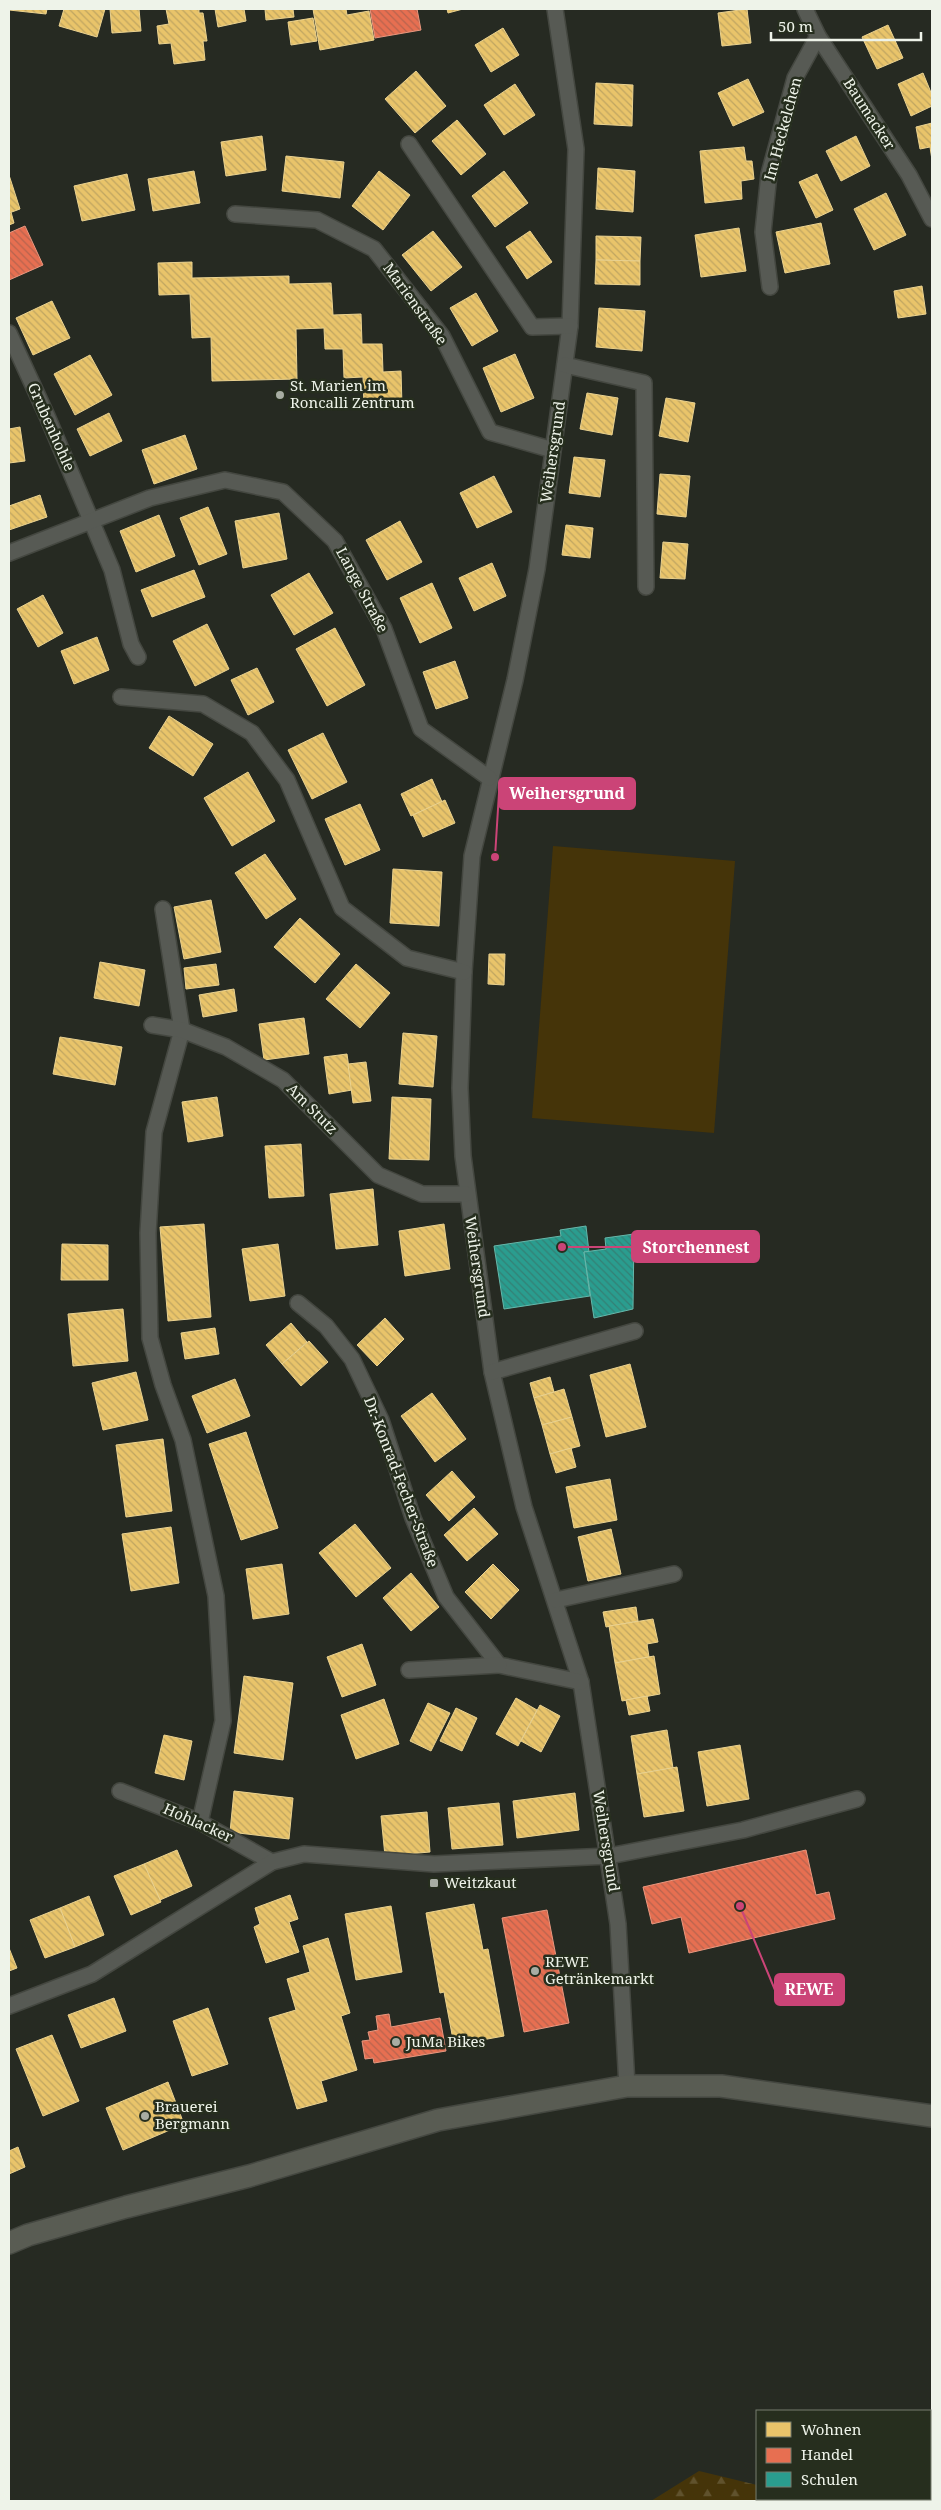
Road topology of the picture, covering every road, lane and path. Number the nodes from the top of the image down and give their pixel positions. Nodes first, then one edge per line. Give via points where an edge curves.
1 (555, 9) edge
2 (805, 9) edge
3 (818, 36) junction
4 (409, 144) dead end
5 (235, 214) dead end
6 (932, 219) edge
7 (770, 286) dead end
8 (570, 326) junction
9 (9, 333) edge
10 (566, 365) junction
11 (553, 450) junction
12 (93, 522) junction
13 (9, 553) edge
14 (646, 587) dead end
15 (138, 657) dead end
16 (121, 696) dead end
17 (489, 778) junction
18 (163, 908) dead end
19 (464, 972) junction
20 (152, 1025) dead end
21 (182, 1030) junction
22 (466, 1194) junction
23 (298, 1303) dead end
24 (634, 1331) dead end
25 (492, 1372) junction
26 (674, 1574) dead end
27 (556, 1600) junction
28 (498, 1665) junction
29 (409, 1670) dead end
30 (581, 1682) junction
31 (120, 1791) dead end
32 (857, 1799) dead end
33 (200, 1822) junction
34 (609, 1856) junction
35 (272, 1862) junction
36 (9, 2006) edge
37 (627, 2086) junction
38 (932, 2116) edge
39 (15, 2237) edge

1 - 8 street, Weihersgrund via 576,149
2 - 3 street, Baumacker
3 - 6 street, Baumacker via 909,175
3 - 7 street, Im Heckelchen via 795,78 769,174 763,232
4 - 8 street via 532,327
5 - 11 street, Marienstraße via 317,220 374,249 442,336 490,432
8 - 10 street, Weihersgrund
9 - 12 street, Grubenhohle
10 - 11 street, Weihersgrund
10 - 14 street via 644,383
11 - 17 street, Weihersgrund via 538,569 515,680
12 - 13 street, Lange Straße
12 - 15 street via 112,570 131,644
12 - 17 street, Lange Straße via 150,498 225,480 283,492 335,541 384,629 421,729
16 - 19 street via 203,704 252,732 287,780 342,908 407,958
17 - 19 street, Weihersgrund via 472,856
18 - 21 street
19 - 22 street, Weihersgrund via 460,1088
20 - 21 street, Am Stutz
21 - 22 street, Am Stutz via 226,1047 283,1080 378,1174 422,1194
21 - 33 street via 154,1132 148,1233 150,1338 183,1440 216,1596 223,1721
22 - 25 street, Weihersgrund
23 - 28 street, Dr.-Konrad-Fecher-Straße via 326,1326 352,1359 381,1420 413,1518 446,1597
24 - 25 street
25 - 27 street, Weihersgrund via 524,1507
26 - 27 street
27 - 30 street, Weihersgrund
28 - 29 street
28 - 30 street
30 - 34 street, Weihersgrund
31 - 33 street, Hohlacker
32 - 34 street via 743,1830
33 - 35 street, Hohlacker
34 - 35 street via 434,1864 304,1854
34 - 37 street, Weihersgrund via 618,1924
35 - 36 street via 92,1974
37 - 38 main road via 721,2086
37 - 39 main road via 438,2120 249,2176

